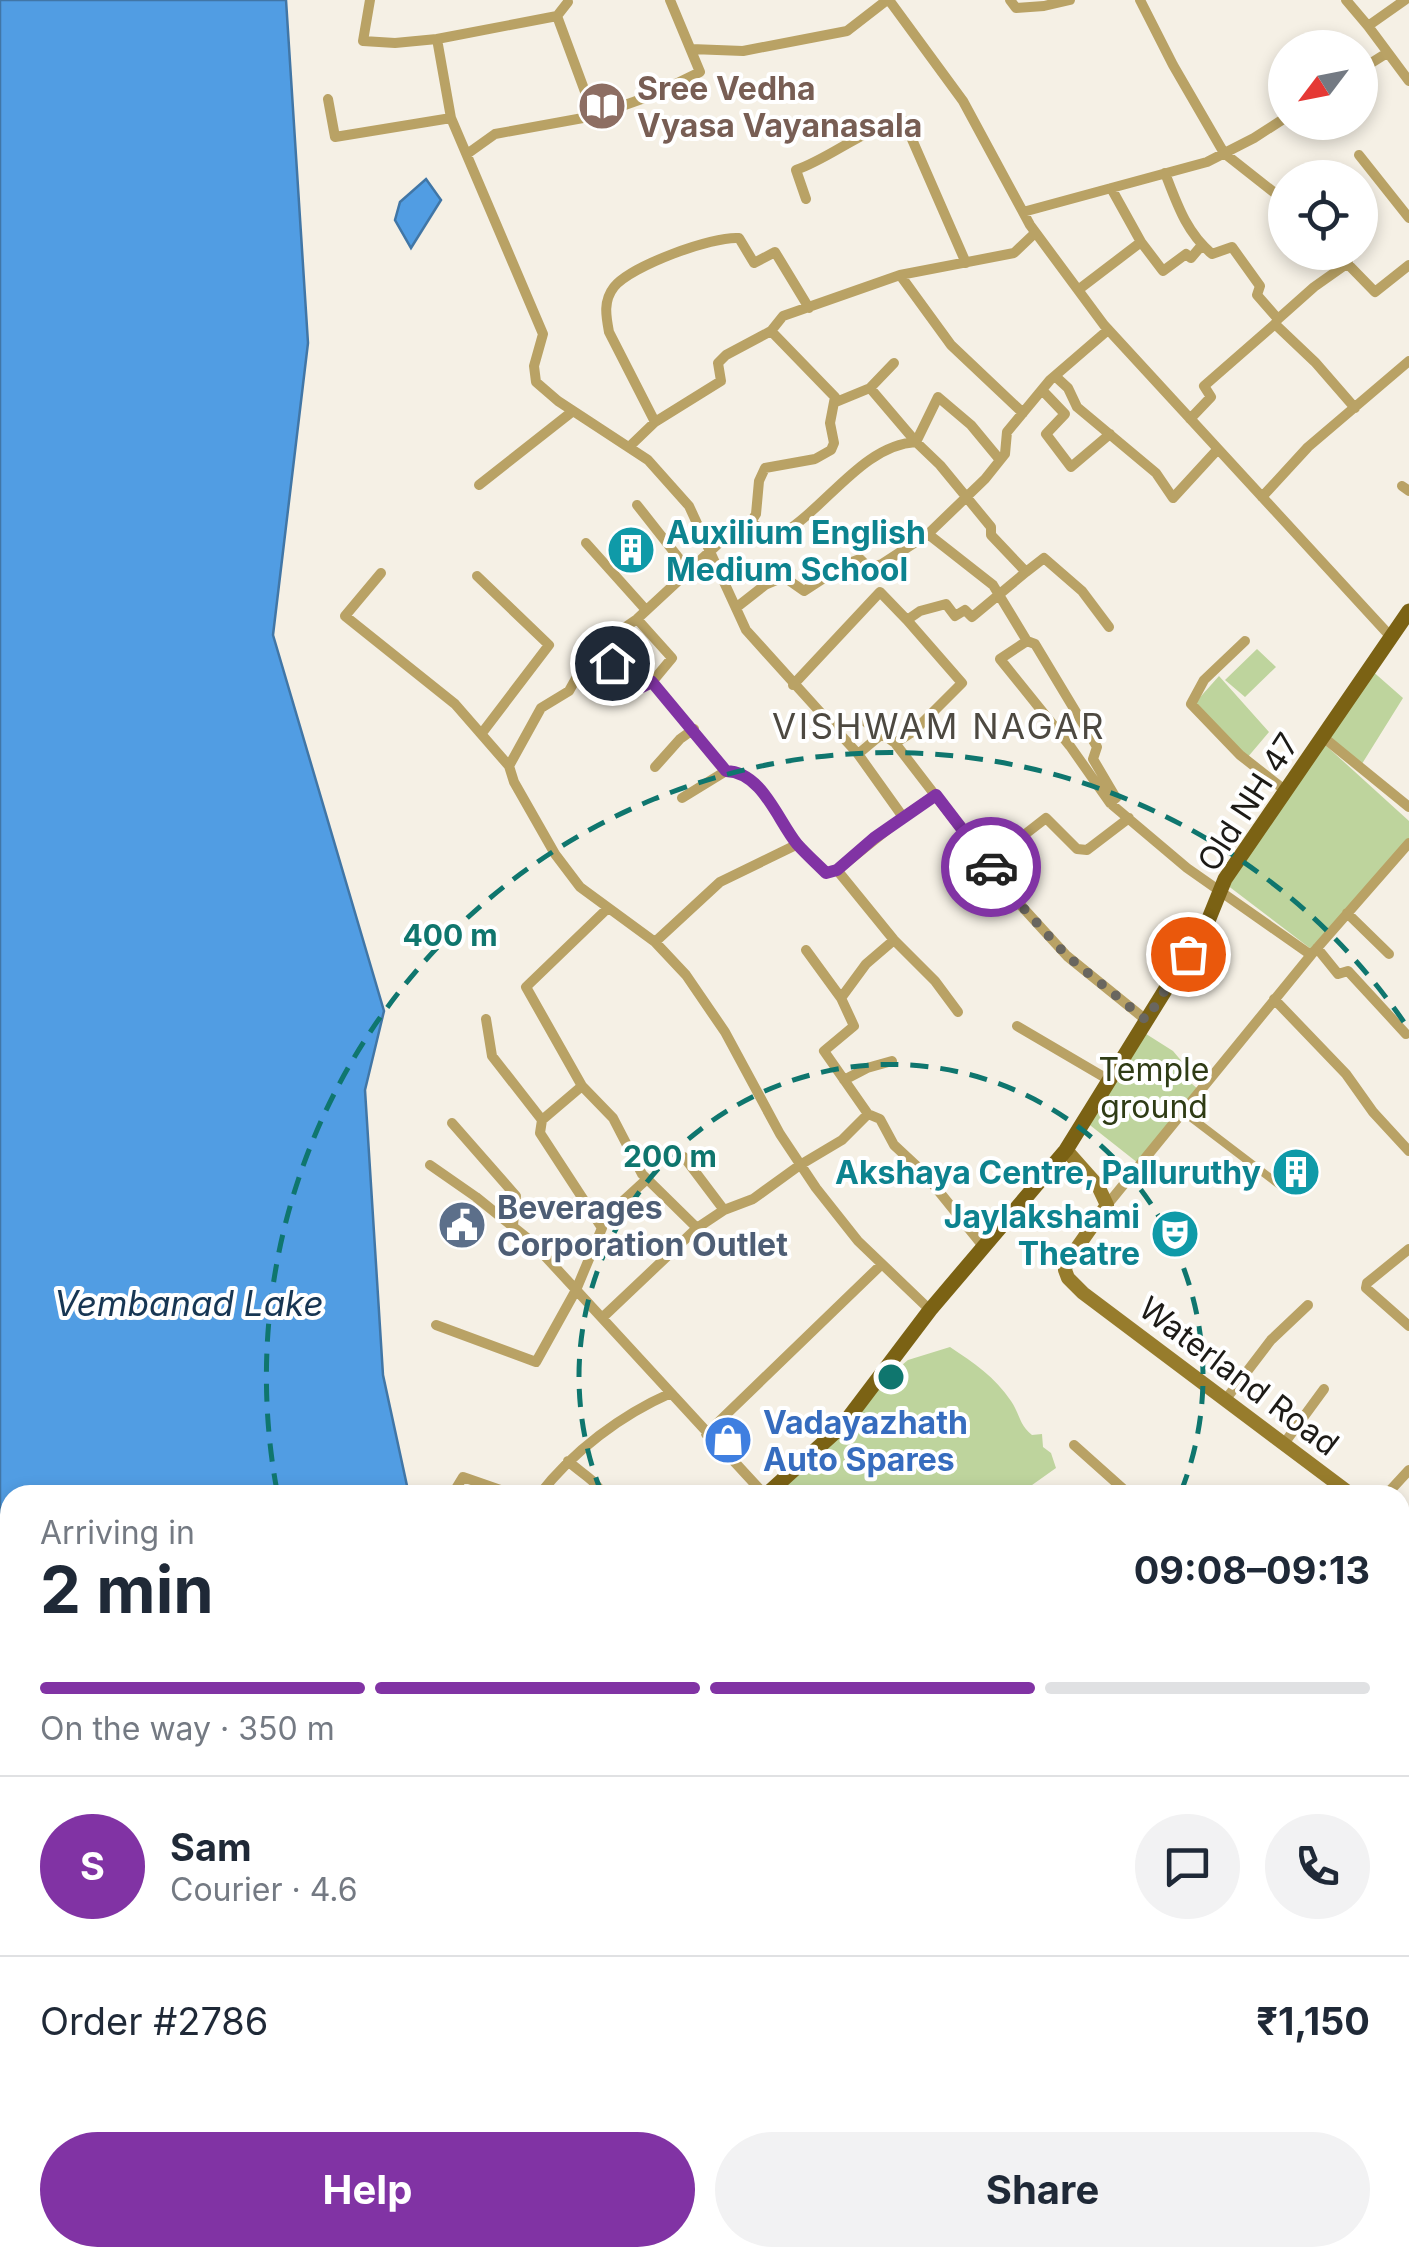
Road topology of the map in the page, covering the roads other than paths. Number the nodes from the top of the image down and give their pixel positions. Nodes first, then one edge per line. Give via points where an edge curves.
1 (370, 0) edge
2 (670, 0) edge
3 (888, 0) edge
4 (1010, 0) edge
5 (1070, 0) edge
6 (1140, 0) edge
7 (1346, 0) edge
8 (1405, 0) edge
9 (569, 1) edge
10 (557, 16) junction
11 (1368, 26) junction
12 (437, 39) junction
13 (691, 49) junction
14 (1387, 53) junction
15 (1378, 59) edge
16 (1409, 81) edge
17 (328, 99) dead end
18 (594, 116) junction
19 (451, 118) junction
20 (1268, 128) edge
21 (1224, 153) junction
22 (467, 154) junction
23 (1359, 155) dead end
24 (1165, 173) junction
25 (1111, 188) junction
26 (1268, 188) edge
27 (806, 199) dead end
28 (1023, 212) junction
29 (1409, 218) edge
30 (1036, 232) junction
31 (1142, 242) junction
32 (1202, 245) junction
33 (966, 263) junction
34 (1409, 265) edge
35 (1338, 270) edge
36 (1355, 270) edge
37 (900, 275) junction
38 (1078, 290) junction
39 (809, 308) junction
40 (1276, 322) junction
41 (1108, 330) junction
42 (771, 331) junction
43 (1409, 361) edge
44 (894, 362) dead end
45 (1055, 376) junction
46 (870, 388) junction
47 (1042, 390) junction
48 (836, 402) junction
49 (1355, 408) junction
50 (572, 411) junction
51 (1023, 413) junction
52 (1190, 419) junction
53 (655, 422) junction
54 (1110, 434) junction
55 (916, 442) junction
56 (628, 447) junction
57 (1218, 448) junction
58 (1000, 460) junction
59 (478, 484) dead end
60 (1262, 496) junction
61 (965, 498) junction
62 (637, 505) dead end
63 (750, 523) junction
64 (928, 534) junction
65 (586, 543) dead end
66 (710, 553) junction
67 (1026, 572) junction
68 (381, 573) dead end
69 (477, 576) dead end
70 (998, 594) junction
71 (644, 607) junction
72 (736, 607) junction
73 (1409, 610) edge
74 (636, 619) junction
75 (908, 620) junction
76 (1109, 627) dead end
77 (1391, 637) junction
78 (1027, 641) junction
79 (1245, 641) dead end
80 (596, 647) junction
81 (652, 682) junction
82 (793, 685) junction
83 (860, 718) dead end
84 (694, 729) junction
85 (482, 733) junction
86 (882, 734) junction
87 (1323, 737) junction
88 (895, 743) junction
89 (858, 754) junction
90 (508, 766) junction
91 (655, 766) dead end
92 (726, 771) junction
93 (1286, 791) junction
94 (936, 795) junction
95 (682, 798) dead end
96 (1110, 803) junction
97 (1409, 807) edge
98 (903, 817) junction
99 (1129, 818) junction
100 (1409, 843) edge
101 (798, 844) junction
102 (988, 862) junction
103 (837, 870) junction
104 (1222, 892) junction
105 (608, 908) junction
106 (1347, 914) junction
107 (894, 940) junction
108 (655, 942) junction
109 (806, 950) dead end
110 (1314, 951) junction
111 (1390, 954) dead end
112 (841, 998) junction
113 (1274, 999) junction
114 (958, 1012) dead end
115 (486, 1019) dead end
116 (1146, 1020) junction
117 (1016, 1026) dead end
118 (1406, 1034) dead end
119 (892, 1061) dead end
120 (844, 1080) junction
121 (1109, 1080) junction
122 (582, 1086) junction
123 (1184, 1113) junction
124 (868, 1114) junction
125 (542, 1120) junction
126 (452, 1123) dead end
127 (1066, 1150) junction
128 (1409, 1151) edge
129 (684, 1157) dead end
130 (800, 1164) junction
131 (430, 1165) dead end
132 (647, 1179) junction
133 (1286, 1190) dead end
134 (1107, 1204) junction
135 (724, 1210) junction
136 (599, 1223) junction
137 (513, 1225) junction
138 (696, 1228) junction
139 (984, 1246) junction
140 (1409, 1250) edge
141 (882, 1264) junction
142 (576, 1290) junction
143 (1308, 1305) dead end
144 (930, 1310) junction
145 (602, 1318) junction
146 (436, 1325) dead end
147 (1409, 1326) edge
148 (1324, 1389) dead end
149 (671, 1393) junction
150 (1226, 1399) junction
151 (706, 1434) junction
152 (1074, 1445) dead end
153 (1284, 1445) junction
154 (568, 1461) junction
155 (458, 1485) edge
156 (486, 1485) edge
157 (548, 1485) edge
158 (599, 1485) edge
159 (756, 1485) edge
160 (777, 1485) edge
161 (1119, 1485) edge
162 (1338, 1485) edge

1 - 12 street via 363,41
2 - 13 street
3 - 13 street via 847,31 743,51
3 - 28 street via 963,101
4 - 5 street via 1024,9
6 - 21 street
7 - 11 street
8 - 11 street
9 - 10 street
10 - 12 street
10 - 18 street
11 - 14 street
12 - 19 street
13 - 18 street via 700,72
14 - 15 street
14 - 16 street
17 - 19 street via 335,137
18 - 22 street via 496,134
19 - 22 street
20 - 21 street
21 - 24 street
21 - 26 street
22 - 50 street via 543,334 533,375
23 - 29 street
24 - 25 street
24 - 32 street via 1184,222
25 - 28 street
25 - 31 street
27 - 33 street via 796,170 884,124 904,121
28 - 30 street
30 - 33 street via 1014,253
30 - 38 street
31 - 32 street via 1163,271 1186,254 1192,258
31 - 38 street
32 - 40 street via 1212,254 1232,247
33 - 37 street
34 - 36 street via 1376,292
35 - 40 street
37 - 39 street
37 - 51 street via 951,345
38 - 41 street
39 - 42 street via 783,316
39 - 53 street via 774,252 754,262 738,238 629,273 605,304 606,320
40 - 49 street
40 - 52 street via 1204,386 1211,396
41 - 45 street
41 - 52 street
42 - 48 street
42 - 53 street via 726,355 718,363 721,380
43 - 49 street
44 - 46 street
45 - 47 street
45 - 54 street via 1077,407
46 - 48 street
46 - 55 street
47 - 51 street
47 - 54 street via 1065,414 1046,434 1071,467
48 - 63 street via 831,450 765,468
49 - 60 street
50 - 56 street
50 - 59 street
51 - 58 street via 1007,432
52 - 57 street
53 - 56 street
54 - 57 street via 1173,498
55 - 58 street via 938,397
55 - 61 street
55 - 63 street via 896,443 876,456 791,528 775,534
56 - 66 street via 689,506
57 - 60 street
58 - 61 street
60 - 77 street
61 - 64 street
61 - 67 street
62 - 71 street via 685,566
63 - 66 street
64 - 70 street
64 - 72 street via 882,564 869,568 860,559 804,591 784,577
65 - 71 street
66 - 71 street
66 - 72 street
67 - 70 street
67 - 76 street via 1044,558 1082,591
68 - 85 street via 345,616
69 - 85 street via 549,645
70 - 75 street via 972,617 964,610 955,616 946,604
70 - 78 street
71 - 74 street
72 - 82 street via 746,630
73 - 77 main road, Old NH 47
74 - 80 street
74 - 81 street via 672,658
75 - 82 street via 880,592
75 - 88 street via 962,683
77 - 87 main road, Old NH 47
78 - 96 street via 1035,644 1097,747 1093,759 1116,798
78 - 96 street via 1000,660
79 - 93 street via 1204,680 1191,704
80 - 81 street via 630,681 642,687
80 - 90 street via 569,691 541,708
81 - 84 street
82 - 89 street
83 - 86 street
84 - 91 street
84 - 92 street
85 - 90 street
86 - 88 street
86 - 89 street
87 - 93 main road, Old NH 47
87 - 97 street
88 - 94 street
89 - 98 street
90 - 105 street via 555,854 580,887
92 - 95 street
92 - 101 street via 753,781
93 - 104 main road, Old NH 47
94 - 98 street
94 - 102 street
96 - 99 street
98 - 103 street
99 - 102 street via 1088,850 1078,849 1046,818
99 - 104 street
100 - 106 street
101 - 103 street via 826,873
101 - 108 street via 720,882
102 - 116 street via 1067,956
103 - 107 street
104 - 110 street
104 - 116 main road, Old NH 47
105 - 108 street
105 - 122 street via 526,987
106 - 110 street
106 - 111 street
107 - 112 street
107 - 114 street
108 - 130 street via 725,1032
109 - 112 street
110 - 113 street
110 - 118 street via 1338,974 1348,972
112 - 120 street via 854,1026 824,1051
113 - 123 street
113 - 128 street
115 - 125 street via 492,1056
116 - 121 main road, Old NH 47
117 - 121 street
119 - 120 street
120 - 124 street
121 - 127 main road, Old NH 47
122 - 125 street
122 - 132 street via 613,1118
123 - 133 street
123 - 134 street
124 - 130 street via 842,1140
124 - 139 street via 880,1119 894,1145
125 - 136 street via 540,1133
126 - 137 street via 516,1196
127 - 134 main road
127 - 139 main road, Old NH 47
129 - 135 street
130 - 135 street via 753,1199
130 - 141 street
131 - 137 street
132 - 136 street
132 - 138 street
134 - 150 main road, Waterland Road via 1068,1262 1068,1278
135 - 138 street
136 - 142 street
137 - 142 street
138 - 145 street
139 - 144 main road, Old NH 47
140 - 147 street via 1366,1288
141 - 144 street
141 - 151 street
142 - 145 street
142 - 146 street via 536,1362
143 - 150 street
144 - 160 main road, Old NH 47 via 843,1425
145 - 149 street
148 - 153 street
149 - 151 street
149 - 154 street
150 - 153 main road, Waterland Road
151 - 159 street
152 - 161 street
153 - 162 main road, Waterland Road
154 - 157 street
154 - 158 street
155 - 156 street via 462,1477

